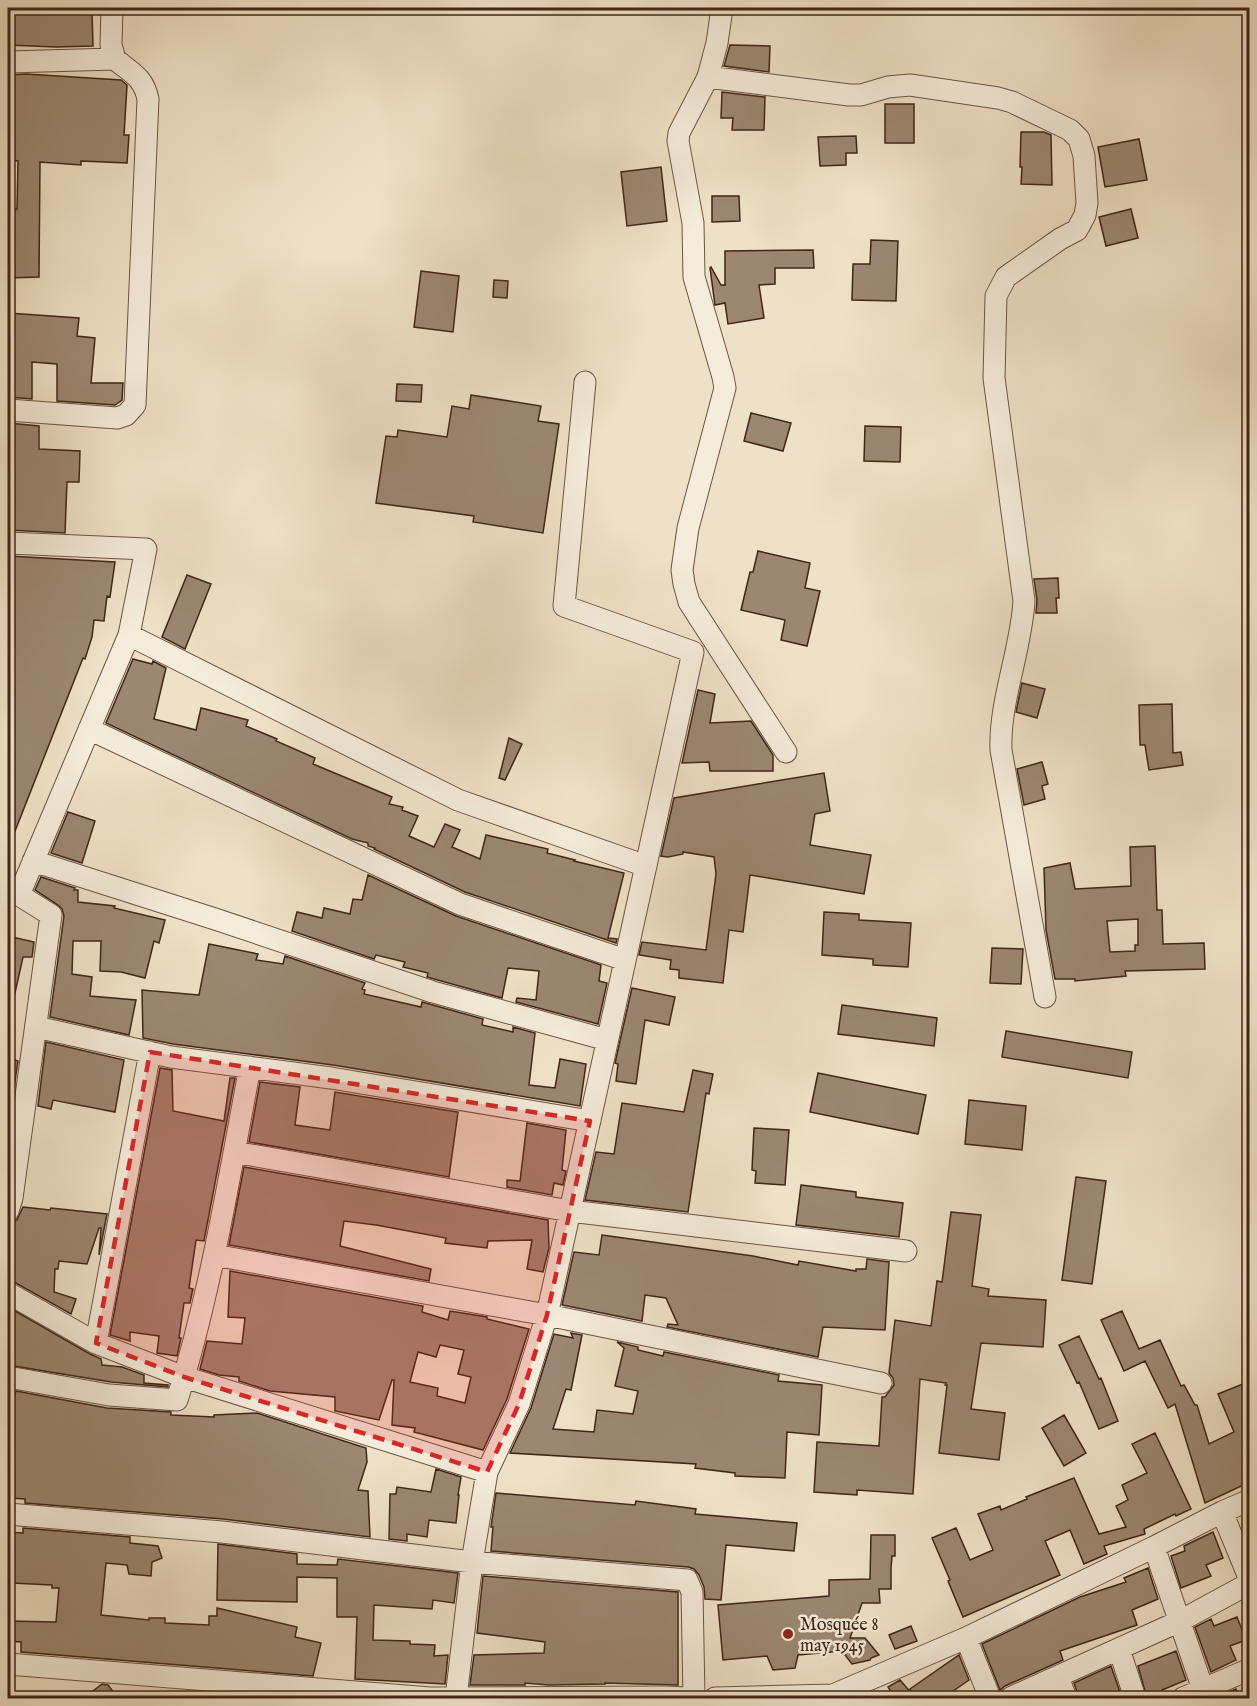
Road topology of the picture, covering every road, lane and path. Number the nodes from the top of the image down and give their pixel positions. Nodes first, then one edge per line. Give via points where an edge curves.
1 (112, 8) edge
2 (722, 8) edge
3 (115, 59) junction
4 (8, 62) edge
5 (708, 77) junction
6 (585, 382) dead end
7 (8, 410) edge
8 (8, 543) edge
9 (129, 635) junction
10 (89, 729) junction
11 (786, 752) dead end
12 (33, 861) junction
13 (646, 866) junction
14 (13, 893) edge
15 (625, 960) junction
16 (1045, 997) dead end
17 (36, 1027) junction
18 (607, 1040) junction
19 (150, 1052) junction
20 (250, 1067) junction
21 (590, 1121) junction
22 (234, 1152) junction
23 (8, 1210) edge
24 (570, 1210) junction
25 (906, 1251) dead end
26 (214, 1255) junction
27 (8, 1293) edge
28 (547, 1315) junction
29 (96, 1343) junction
30 (8, 1377) edge
31 (184, 1377) junction
32 (881, 1383) dead end
33 (487, 1472) junction
34 (1250, 1500) edge
35 (1222, 1512) junction
36 (8, 1514) edge
37 (1155, 1547) junction
38 (472, 1562) junction
39 (1250, 1582) edge
40 (1180, 1621) junction
41 (966, 1638) junction
42 (1119, 1649) junction
43 (8, 1664) edge
44 (1250, 1669) edge
45 (1058, 1677) junction
46 (1205, 1694) edge
47 (829, 1697) edge
48 (430, 1698) edge
49 (456, 1698) edge
50 (686, 1698) edge
51 (694, 1698) edge
52 (715, 1698) edge
53 (990, 1698) edge
54 (1011, 1698) edge
55 (1066, 1698) edge
56 (1135, 1698) edge
57 (1183, 1698) edge

1 - 3 street via 111,45
2 - 5 street
3 - 4 street
3 - 7 street via 137,75 146,87 148,99 135,405 117,418
5 - 11 street via 678,141 693,223 694,277 724,388 688,528 682,570 689,602
5 - 16 street via 842,94 861,95 910,85 998,98 1070,130 1079,140 1084,156 1085,215 1077,230 1006,277 996,296 994,378 1024,601 1000,731 1001,750
6 - 13 street via 564,606 693,652
8 - 9 street via 146,549
9 - 10 street
9 - 13 street via 458,800
10 - 12 street
10 - 15 street via 460,904
12 - 14 street
12 - 18 street via 434,992
13 - 15 street
14 - 17 street via 51,915
15 - 18 street
17 - 19 street
17 - 23 street
18 - 21 street
19 - 20 street
19 - 29 street
20 - 21 street
20 - 22 street
21 - 24 street
22 - 24 street
22 - 26 street
24 - 25 street
24 - 28 street
26 - 28 street
26 - 31 street
27 - 29 street
28 - 32 street
28 - 33 street via 519,1404
29 - 31 street
30 - 31 street via 109,1395 177,1400
31 - 33 street
33 - 38 street
34 - 35 street
35 - 37 street
35 - 39 street
36 - 38 street via 222,1532
37 - 40 street
37 - 41 street
38 - 49 street
38 - 51 street via 687,1580 692,1592
39 - 40 street
40 - 42 street
40 - 46 street
41 - 47 street
41 - 53 street
42 - 45 street
42 - 56 street
43 - 48 street
44 - 46 street
45 - 54 street
45 - 55 street
46 - 57 street
47 - 52 street
48 - 49 street
49 - 50 street

